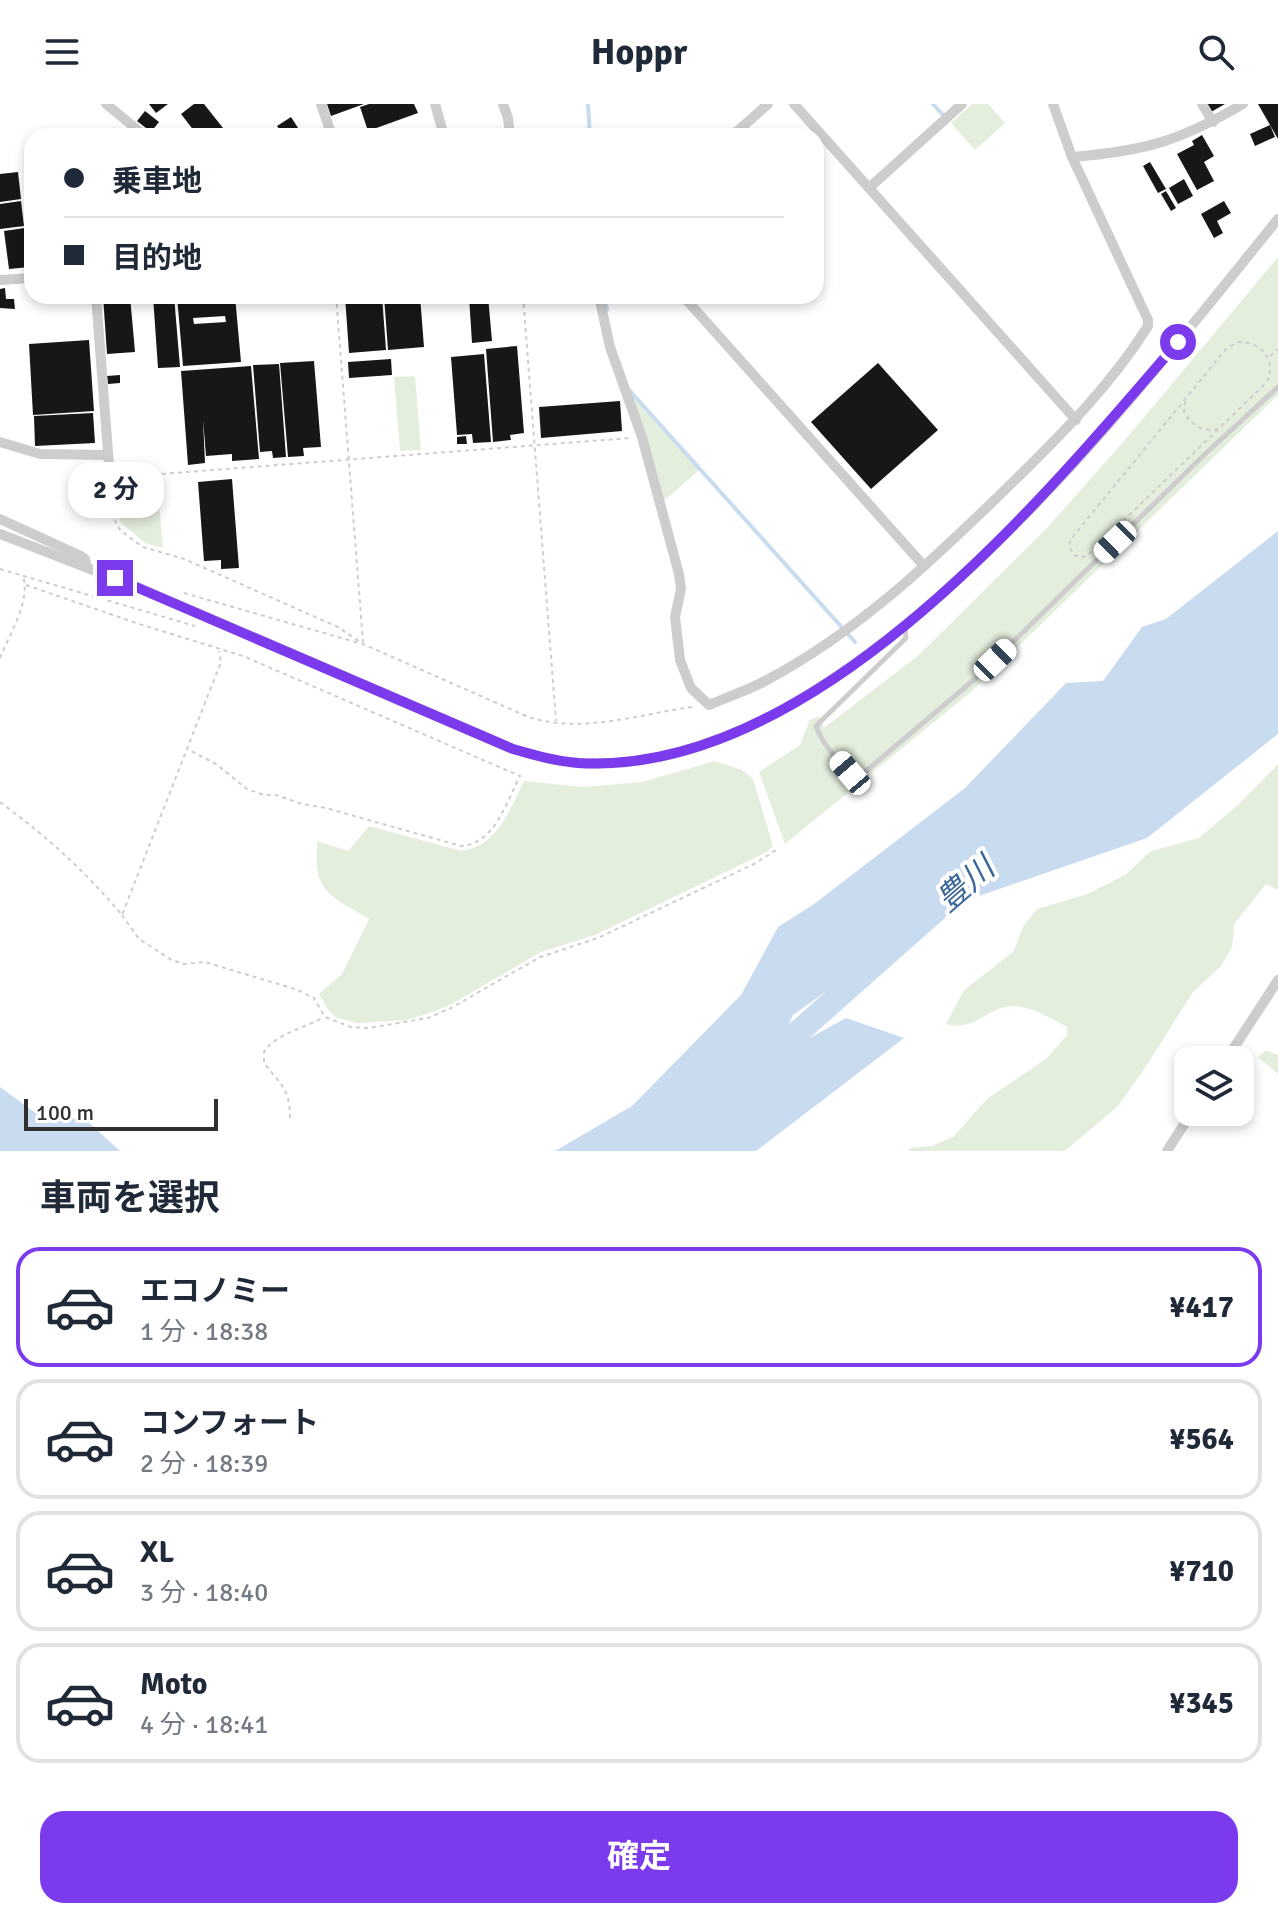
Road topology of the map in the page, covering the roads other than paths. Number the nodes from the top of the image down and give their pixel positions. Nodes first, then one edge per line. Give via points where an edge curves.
1 (106, 104) edge
2 (321, 104) edge
3 (435, 104) edge
4 (503, 104) edge
5 (768, 104) edge
6 (794, 104) edge
7 (962, 104) edge
8 (1053, 104) edge
9 (1202, 104) edge
10 (1243, 104) edge
11 (1213, 122) junction
12 (135, 128) edge
13 (329, 128) edge
14 (442, 128) edge
15 (509, 128) edge
16 (741, 128) edge
17 (815, 128) edge
18 (824, 138) edge
19 (1072, 157) junction
20 (869, 188) junction
21 (1278, 219) edge
22 (24, 278) edge
23 (0, 280) edge
24 (97, 304) edge
25 (601, 304) edge
26 (690, 304) edge
27 (1278, 387) edge
28 (1076, 420) junction
29 (0, 442) edge
30 (108, 455) junction
31 (110, 478) road end
32 (0, 519) edge
33 (0, 534) edge
34 (924, 566) junction
35 (87, 568) junction
36 (905, 627) junction
37 (1278, 980) edge
38 (1235, 1046) edge
39 (1183, 1126) edge
40 (1167, 1151) edge

1 - 12 street
2 - 13 street
3 - 14 street
4 - 15 street
5 - 16 street
6 - 17 street
7 - 20 street
8 - 19 street
9 - 11 street
10 - 11 street
11 - 19 street via 1154,146
18 - 20 street
19 - 28 street via 1148,320
20 - 28 street
21 - 36 street via 1095,439 991,549
22 - 23 street
24 - 30 street
25 - 34 street via 679,574 675,617 680,660 691,688 709,705 764,682 816,651 875,610
26 - 34 street
27 - 36 lane via 975,679 860,776 850,773 816,726 906,638
28 - 34 street
29 - 30 street via 40,454
30 - 31 street
32 - 35 street via 81,556
33 - 35 street
35 - 36 street via 513,749 580,763 675,753 738,731 822,685
37 - 38 street
39 - 40 street

